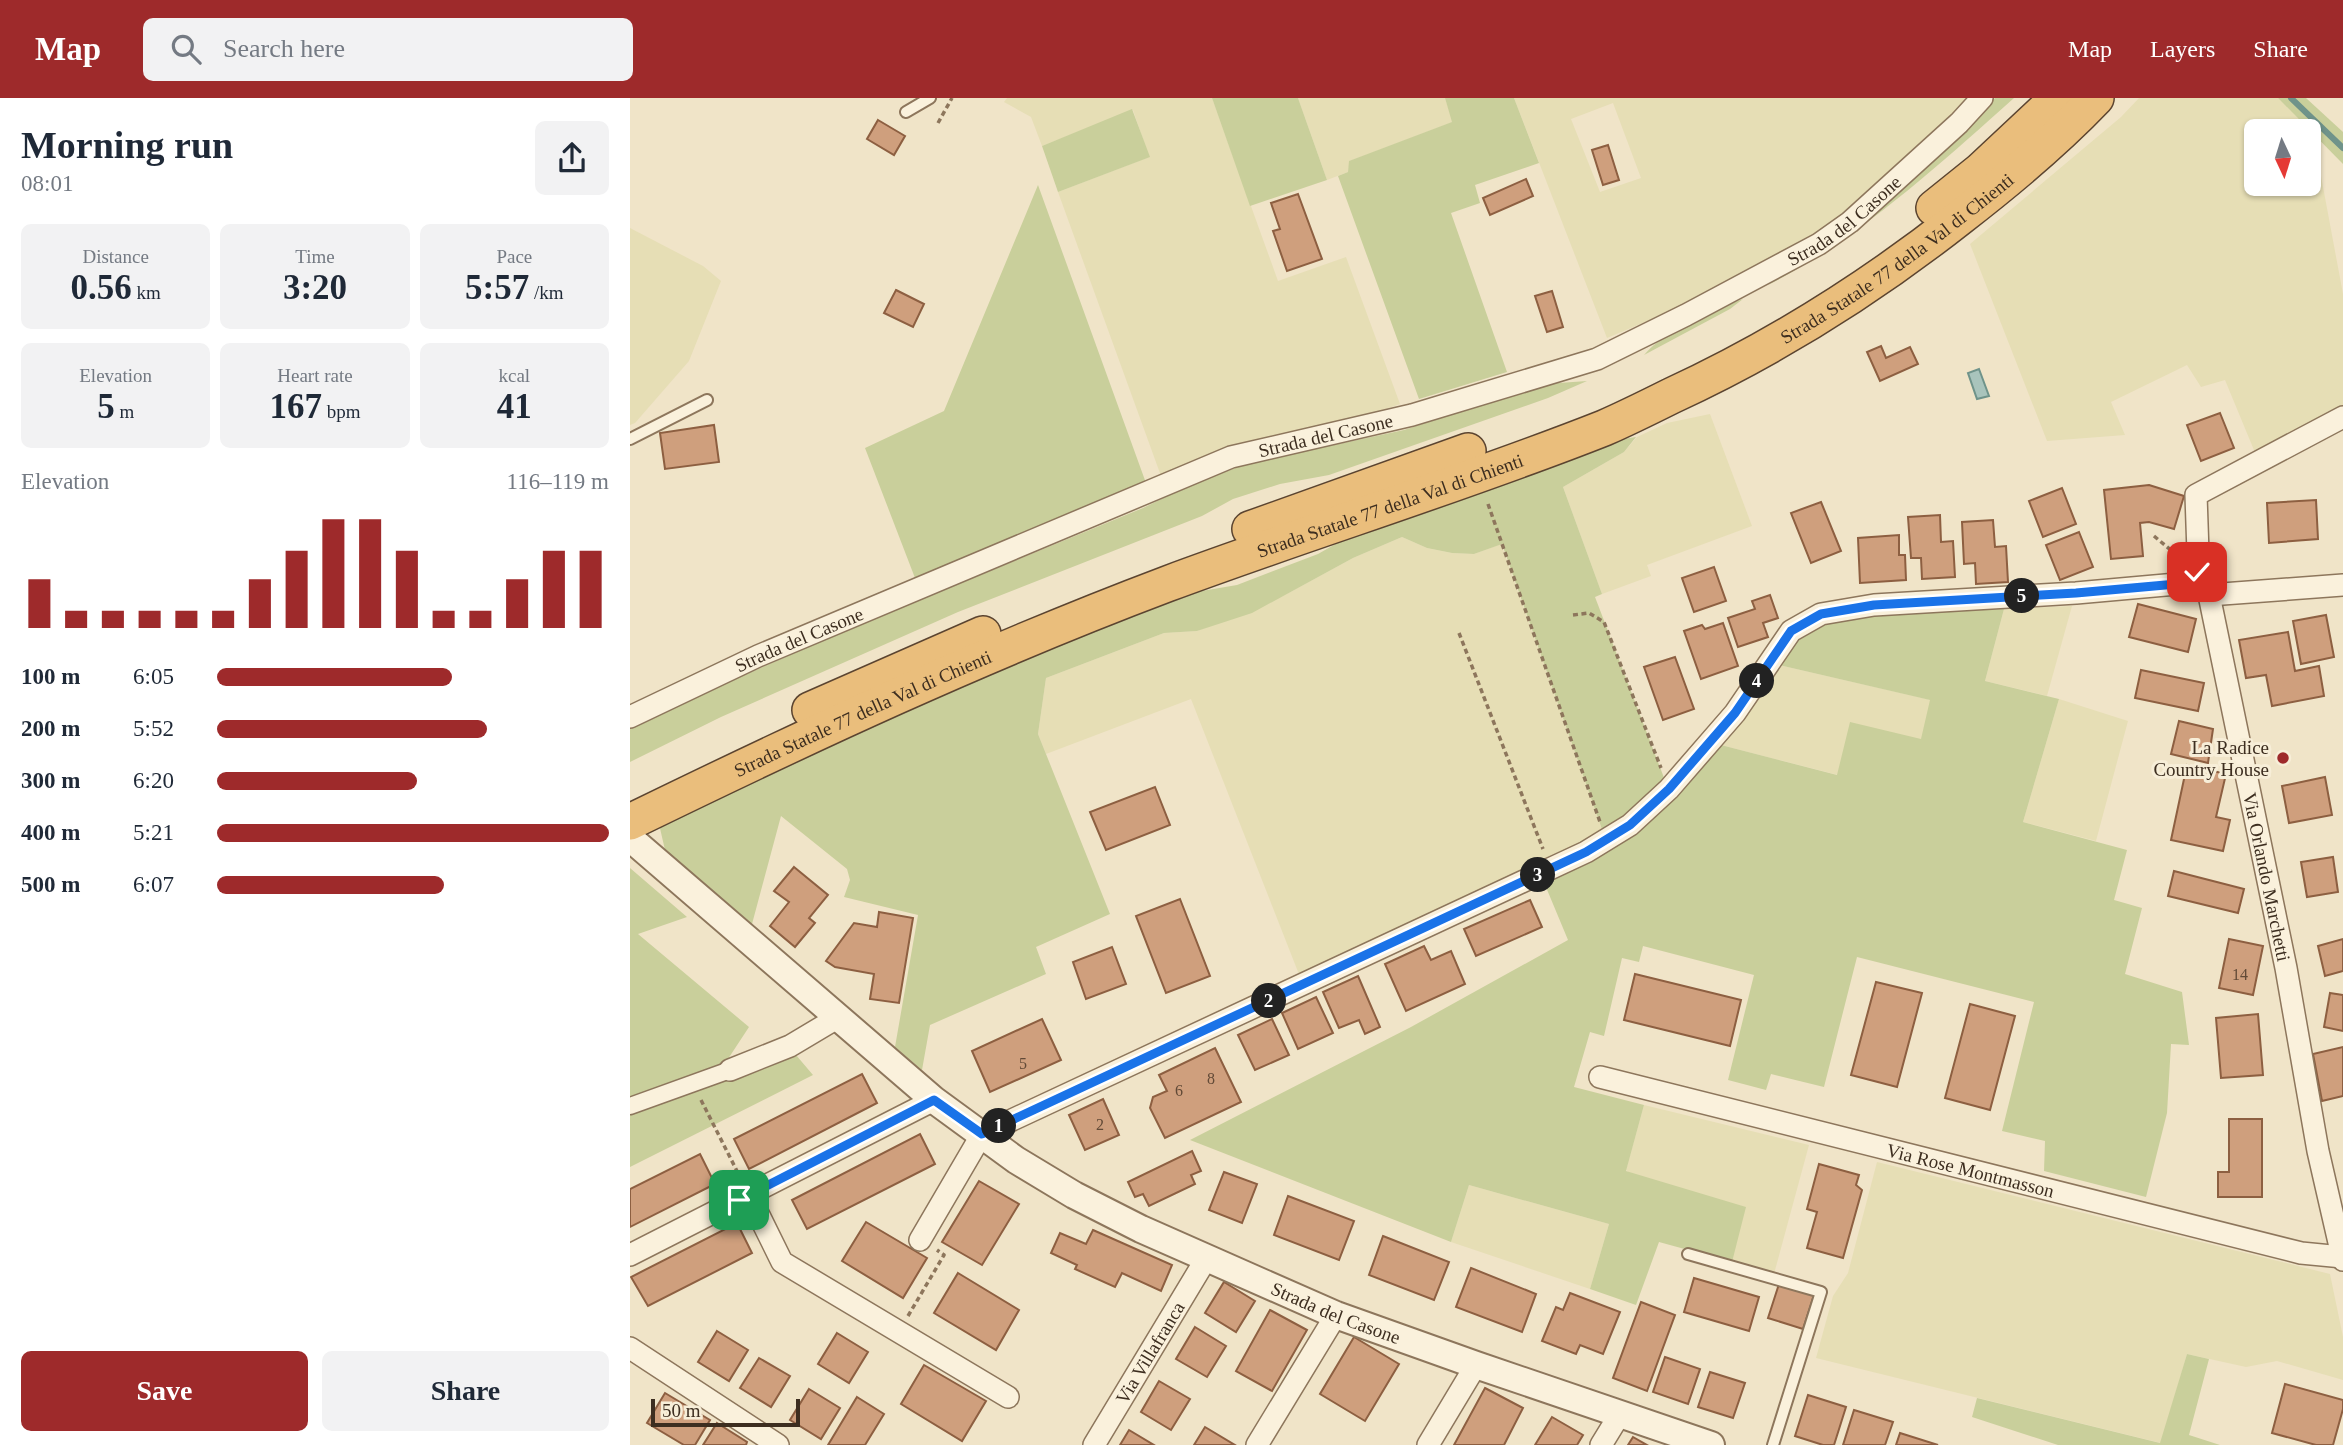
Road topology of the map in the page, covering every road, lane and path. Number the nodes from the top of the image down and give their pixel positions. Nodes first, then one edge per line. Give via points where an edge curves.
1 (930, 98) edge
2 (952, 98) edge
3 (1982, 98) edge
4 (2058, 98) edge
5 (2096, 98) edge
6 (906, 112) dead end
7 (938, 123) dead end
8 (707, 400) dead end
9 (2343, 417) edge
10 (630, 439) edge
11 (1488, 504) dead end
12 (2154, 536) dead end
13 (2202, 583) junction
14 (2343, 585) edge
15 (1573, 615) dead end
16 (1459, 633) dead end
17 (630, 717) edge
18 (1662, 770) dead end
19 (633, 818) edge
20 (1600, 822) dead end
21 (1550, 869) junction
22 (837, 1018) junction
23 (730, 1070) joint
24 (1600, 1077) dead end
25 (692, 1083) junction
26 (934, 1100) junction
27 (630, 1106) edge
28 (982, 1134) junction
29 (749, 1195) junction
30 (920, 1240) joint
31 (1688, 1254) dead end
32 (630, 1255) edge
33 (2343, 1258) edge
34 (1206, 1259) junction
35 (1336, 1315) junction
36 (898, 1331) junction
37 (630, 1348) edge
38 (1476, 1365) junction
39 (1008, 1397) dead end
40 (1620, 1414) junction
41 (778, 1445) edge
42 (1094, 1445) edge
43 (1257, 1445) edge
44 (1428, 1445) edge
45 (1601, 1445) edge
46 (1711, 1445) edge
47 (1773, 1445) edge

1 - 6 lane
2 - 7 path
3 - 17 street, Strada del Casone via 1850,222 1819,244 1597,359 1412,415 1231,457 758,656
4 - 19 highway, Strada Statale 77 della Val di Chienti via 1980,171 1901,233 1812,295 1715,349 1598,404 1154,564 916,662 742,741
5 - 19 highway, Strada Statale 77 della Val di Chienti via 1989,195 1913,255 1822,317 1726,371 1606,427 1074,621
8 - 10 lane
9 - 13 street, Via Orlando Marchetti via 2196,495
11 - 20 path
12 - 13 path
13 - 14 street
13 - 21 street via 1874,605 1821,614 1791,631 1723,728 1649,808 1610,839
13 - 33 street, Via Orlando Marchetti via 2286,968 2318,1151
15 - 18 path via 1589,613 1604,622
16 - 21 path
19 - 22 street, Strada del Casone
21 - 28 street
22 - 23 street via 790,1046
22 - 26 street, Strada del Casone
23 - 25 street
24 - 33 street, Via Rose Montmasson via 2301,1253
25 - 27 street
25 - 29 path
26 - 28 street, Strada del Casone
26 - 29 street
28 - 30 street
28 - 34 street, Strada del Casone via 1074,1195
29 - 32 street
29 - 36 street via 782,1262
30 - 36 path via 944,1255
31 - 47 lane via 1821,1292
34 - 35 street, Strada del Casone
34 - 42 street, Via Villafranca
35 - 38 street, Strada del Casone
35 - 43 street
36 - 39 street
37 - 41 street
38 - 40 street, Strada del Casone
38 - 44 street
40 - 45 street
40 - 46 street, Strada del Casone

